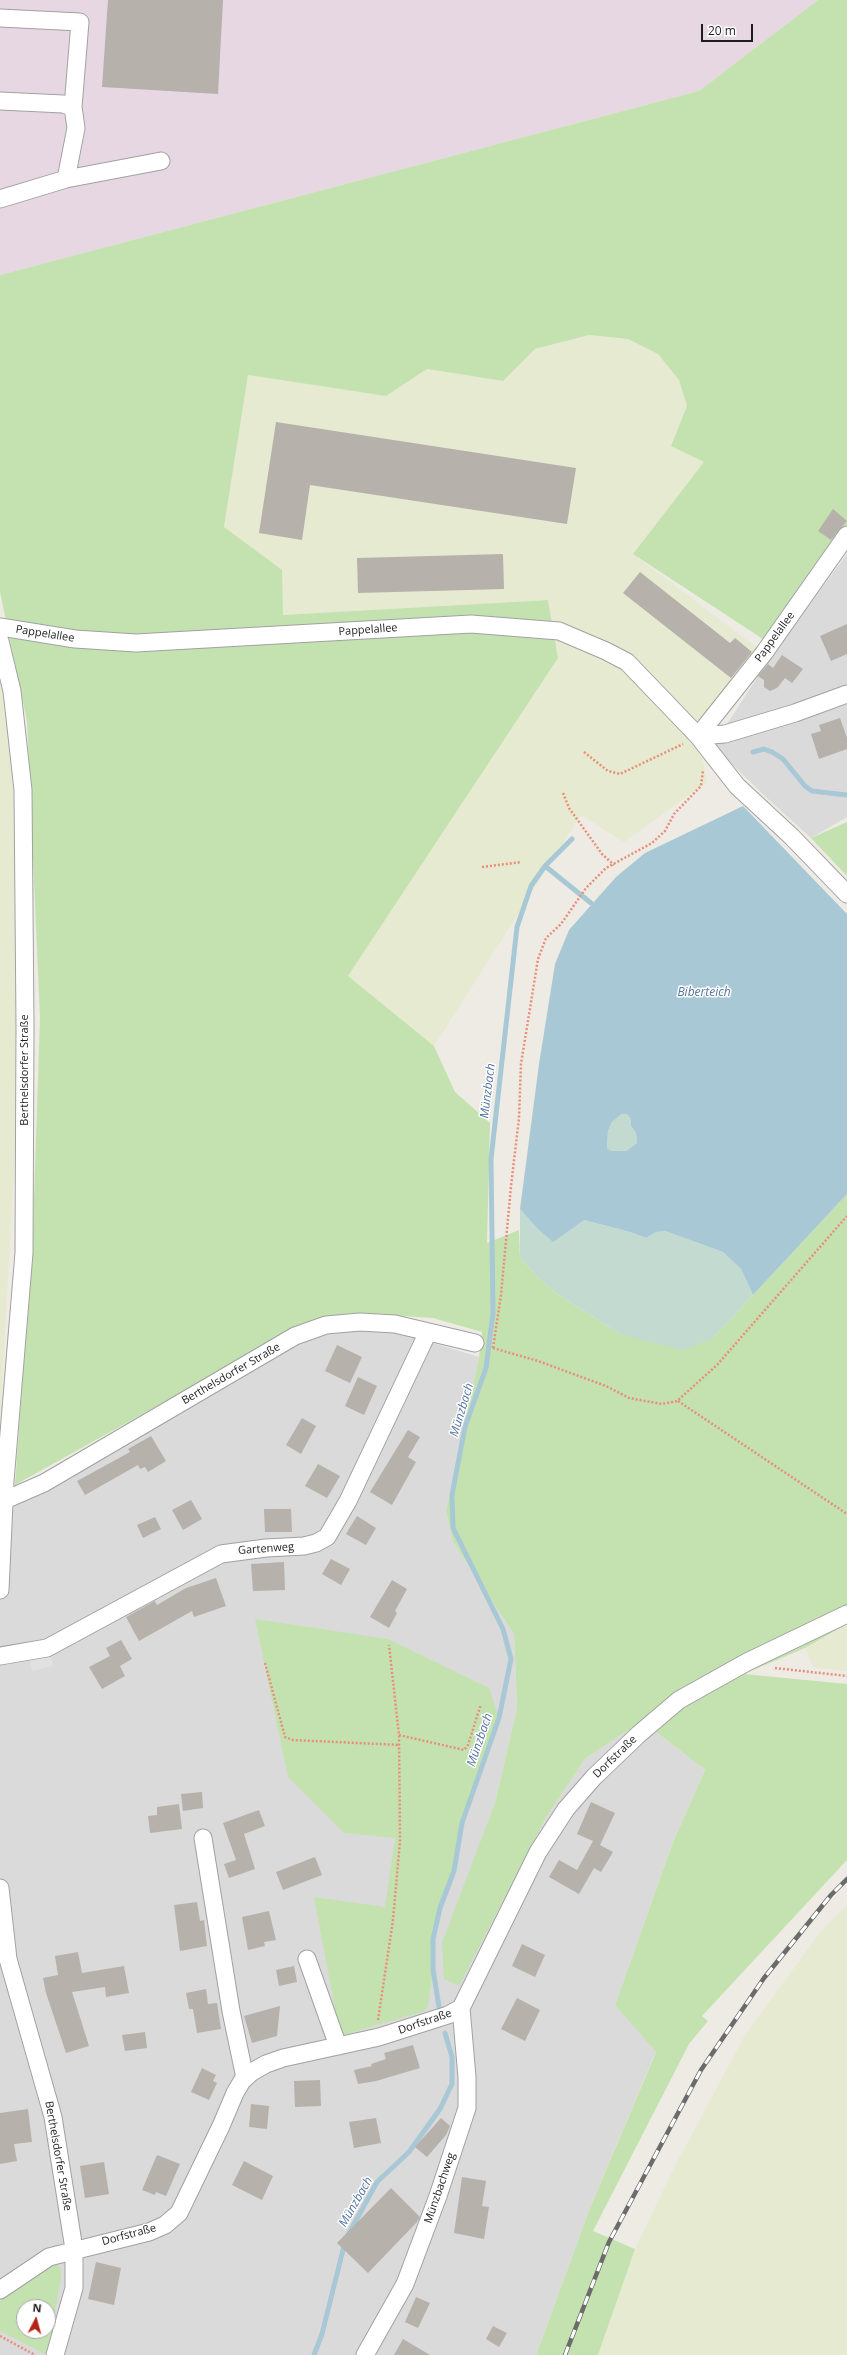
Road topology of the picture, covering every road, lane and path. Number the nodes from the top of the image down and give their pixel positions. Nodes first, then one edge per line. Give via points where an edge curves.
1 (0, 18) edge
2 (0, 101) edge
3 (73, 107) junction
4 (160, 161) dead end
5 (66, 179) junction
6 (0, 199) edge
7 (847, 535) edge
8 (0, 627) edge
9 (0, 641) edge
10 (847, 694) edge
11 (702, 742) junction
12 (584, 752) dead end
13 (563, 793) dead end
14 (521, 862) dead end
15 (614, 865) junction
16 (482, 867) dead end
17 (847, 894) edge
18 (847, 1216) edge
19 (428, 1332) junction
20 (475, 1343) dead end
21 (677, 1401) junction
22 (5, 1500) junction
23 (847, 1514) edge
24 (0, 1590) edge
25 (847, 1614) edge
26 (389, 1645) dead end
27 (0, 1656) edge
28 (747, 1662) junction
29 (265, 1663) dead end
30 (847, 1676) edge
31 (481, 1704) dead end
32 (399, 1735) junction
33 (400, 1745) junction
34 (203, 1838) dead end
35 (0, 1888) edge
36 (307, 1959) dead end
37 (455, 2012) junction
38 (379, 2037) junction
39 (338, 2046) junction
40 (245, 2078) junction
41 (74, 2249) junction
42 (0, 2290) edge
43 (0, 2336) edge
44 (35, 2355) edge
45 (55, 2355) edge
46 (365, 2355) edge

1 - 3 street via 80,22
2 - 3 street via 63,104
3 - 5 street via 76,128
4 - 5 street
5 - 6 street
7 - 11 street, Pappelallee
8 - 11 street, Pappelallee via 75,639 136,643 471,624 559,631 627,662
9 - 22 street, Berthelsdorfer Straße via 12,691 23,790 25,1026 24,1254
10 - 11 street via 796,713
11 - 12 path via 620,774 608,771
11 - 15 path via 701,786 681,806 665,831 652,844
11 - 17 street via 737,786 792,836
13 - 15 path via 569,808 602,854
14 - 16 path
15 - 21 path via 606,868 586,888 561,924 546,938 538,959 521,1064 519,1118 502,1295 493,1348 538,1361 606,1386 629,1398 662,1404
18 - 21 path via 716,1365
19 - 20 street, Berthelsdorfer Straße
19 - 22 street, Berthelsdorfer Straße via 395,1324 360,1322 326,1325 295,1336 44,1483
19 - 27 street, Gartenweg via 348,1501 327,1537 310,1545 221,1554 47,1648
21 - 23 path
22 - 24 street, Berthelsdorfer Straße
25 - 28 street, Dorfstraße
26 - 32 path
28 - 30 path via 757,1666
28 - 37 street, Dorfstraße via 680,1700 656,1719 594,1777 566,1809 538,1852
29 - 33 path via 285,1737 293,1740
31 - 32 path via 464,1750
32 - 33 path
33 - 38 path via 399,1848 393,1920 378,2024
34 - 40 street via 231,2011
35 - 41 street, Berthelsdorfer Straße via 8,1959 53,2117
36 - 39 street
37 - 38 street, Dorfstraße
37 - 46 street, Münzbachweg via 467,2077 467,2108 405,2284
38 - 39 street, Dorfstraße
39 - 40 street, Dorfstraße via 266,2064
40 - 41 street, Dorfstraße via 235,2093 178,2213 165,2225 149,2232
41 - 42 street, Dorfstraße via 49,2257
41 - 45 street, Berthelsdorfer Straße via 74,2288
43 - 44 path

